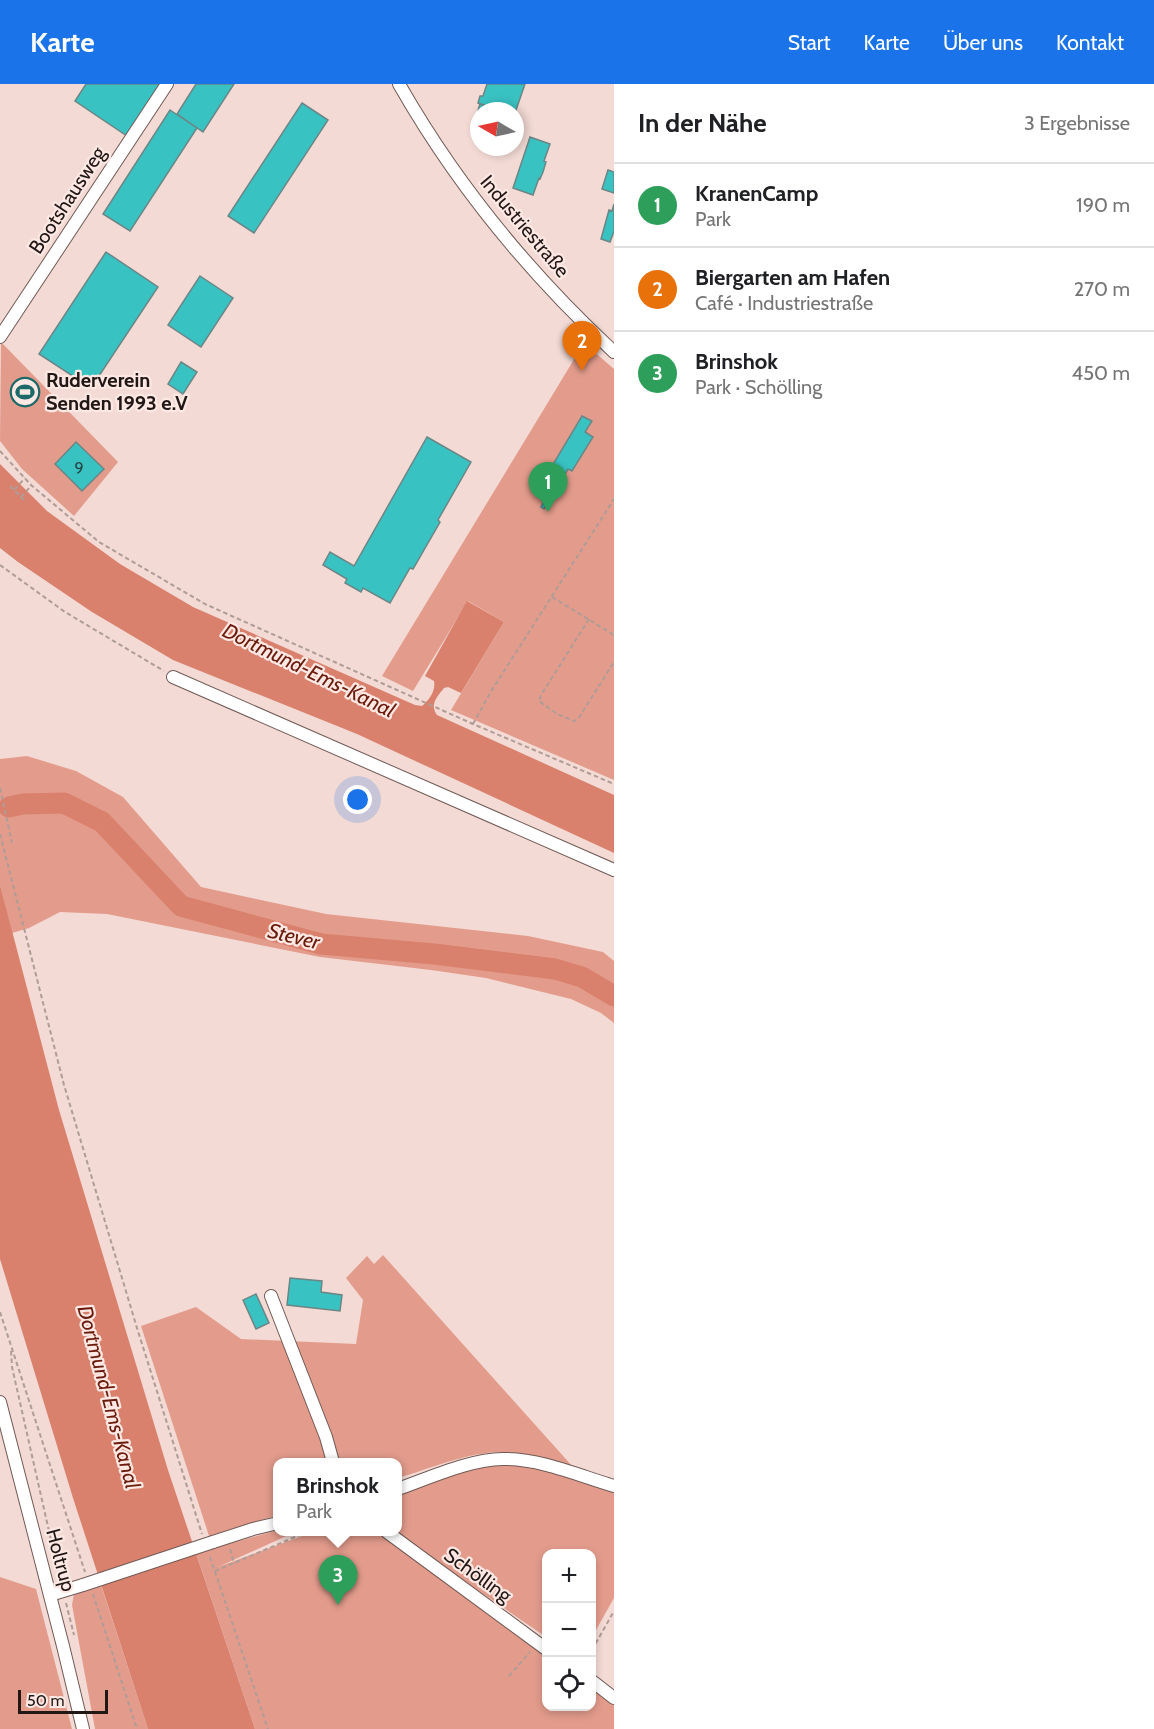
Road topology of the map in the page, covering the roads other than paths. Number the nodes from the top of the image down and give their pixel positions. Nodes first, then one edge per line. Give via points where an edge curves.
1 (167, 84) edge
2 (399, 84) edge
3 (0, 337) edge
4 (614, 352) edge
5 (173, 677) road end
6 (614, 870) edge
7 (271, 1296) dead end
8 (0, 1402) edge
9 (332, 1458) edge
10 (614, 1486) edge
11 (402, 1488) edge
12 (273, 1524) edge
13 (392, 1536) edge
14 (50, 1595) junction
15 (542, 1646) edge
16 (596, 1685) edge
17 (614, 1698) edge
18 (82, 1729) edge

1 - 3 street, Bootshausweg
2 - 4 street, Industriestraße via 490,219 547,285
5 - 6 street
7 - 9 street
8 - 14 street, Holtrup
10 - 11 street via 505,1458 462,1467
12 - 14 street, bridge
13 - 15 street, Schölling
14 - 18 street, Holtrup
16 - 17 street

